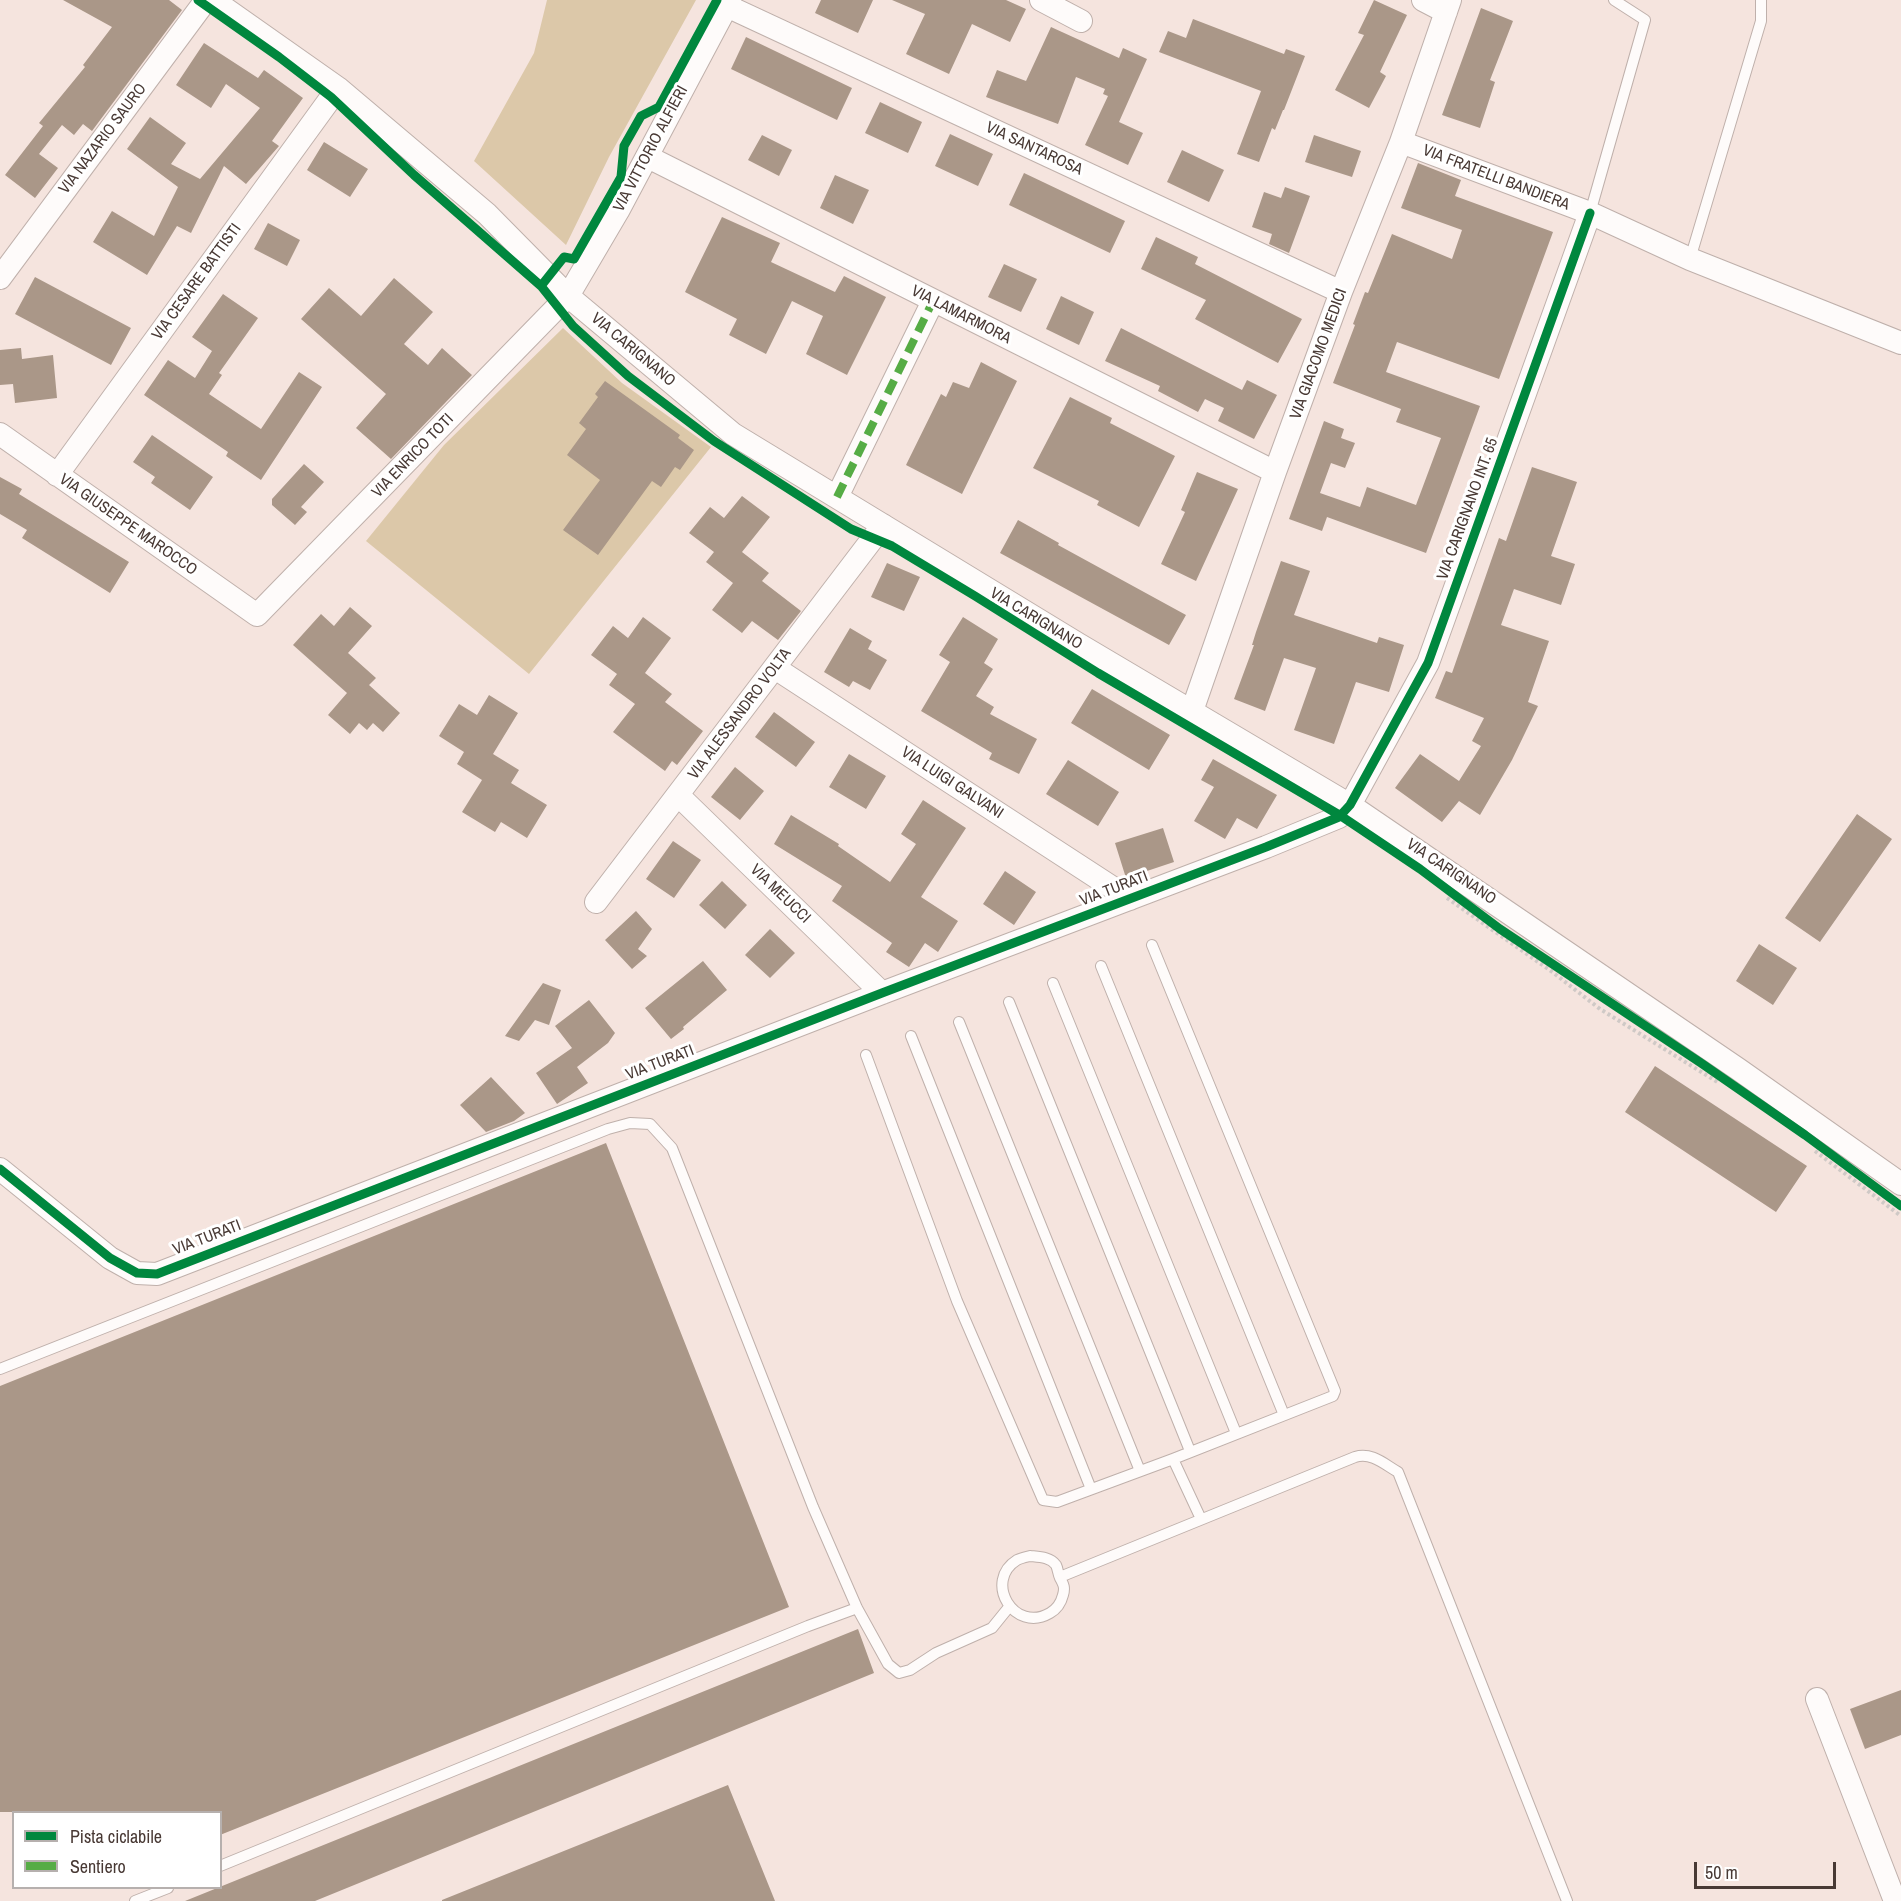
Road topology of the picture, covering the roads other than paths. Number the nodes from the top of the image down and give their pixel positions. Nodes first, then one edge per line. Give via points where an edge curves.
1 (206, 0) edge
2 (213, 0) edge
3 (1041, 0) edge
4 (1423, 0) edge
5 (1614, 0) edge
6 (1761, 0) edge
7 (729, 3) edge
8 (1448, 6) edge
9 (1081, 21) dead end
10 (338, 88) junction
11 (1401, 142) junction
12 (648, 158) junction
13 (1590, 213) junction
14 (1690, 259) junction
15 (0, 278) edge
16 (1341, 292) junction
17 (568, 296) junction
18 (933, 301) junction
19 (1901, 343) edge
20 (0, 434) edge
21 (1275, 472) junction
22 (57, 475) junction
23 (837, 497) junction
24 (884, 525) junction
25 (257, 615) joint
26 (775, 668) junction
27 (1192, 711) junction
28 (678, 795) junction
29 (1350, 805) junction
30 (1130, 899) junction
31 (596, 902) dead end
32 (1152, 945) dead end
33 (1101, 966) dead end
34 (1053, 983) dead end
35 (882, 993) junction
36 (1009, 1002) dead end
37 (959, 1022) dead end
38 (911, 1036) dead end
39 (866, 1055) dead end
40 (0, 1169) edge
41 (1901, 1184) edge
42 (0, 1369) edge
43 (1284, 1415) junction
44 (1236, 1433) junction
45 (1190, 1451) junction
46 (1173, 1459) junction
47 (1140, 1471) junction
48 (1091, 1489) junction
49 (1201, 1519) junction
50 (1059, 1577) junction
51 (1010, 1607) junction
52 (857, 1608) junction
53 (1817, 1699) dead end
54 (222, 1865) edge
55 (163, 1889) edge
56 (135, 1901) edge
57 (1567, 1901) edge
58 (1895, 1901) edge

1 - 15 street, VIA NAZARIO SAURO
2 - 10 street, VIA CARIGNANO
3 - 9 street
4 - 8 street
5 - 13 lane via 1645,20
6 - 14 lane via 1761,21
7 - 12 street, VIA VITTORIO ALFIERI
7 - 16 street, VIA SANTAROSA
8 - 11 street, VIA GIACOMO MEDICI
10 - 17 street, VIA CARIGNANO via 488,214
10 - 22 street, VIA CESARE BATTISTI
11 - 13 street, VIA FRATELLI BANDIERA
11 - 16 street, VIA GIACOMO MEDICI
12 - 17 street, VIA VITTORIO ALFIERI
12 - 18 street, VIA LAMARMORA
13 - 14 street, VIA FRATELLI BANDIERA
13 - 29 street, VIA CARIGNANO INT. 65 via 1428,663
14 - 19 street, VIA FRATELLI BANDIERA
16 - 21 street, VIA GIACOMO MEDICI
17 - 23 street, VIA CARIGNANO via 733,434
17 - 25 street, VIA ENRICO TOTI
18 - 21 street, VIA LAMARMORA
18 - 23 street
20 - 22 street, VIA GIUSEPPE MAROCCO
21 - 27 street, VIA GIACOMO MEDICI
22 - 25 street, VIA GIUSEPPE MAROCCO
23 - 24 street, VIA CARIGNANO
24 - 26 street, VIA ALESSANDRO VOLTA
24 - 27 street, VIA CARIGNANO
26 - 28 street, VIA ALESSANDRO VOLTA
26 - 30 street, VIA LUIGI GALVANI
27 - 29 street, VIA CARIGNANO
28 - 31 street, VIA ALESSANDRO VOLTA
28 - 35 street, VIA MEUCCI
29 - 30 street, VIA TURATI via 1339,817
29 - 41 street, VIA CARIGNANO via 1729,1062
30 - 35 street, VIA TURATI
32 - 43 lane via 1335,1391 1333,1396
33 - 43 lane
34 - 44 lane
35 - 40 street, VIA TURATI via 157,1274 137,1273 110,1258
36 - 45 lane
37 - 47 lane
38 - 48 lane
39 - 48 lane via 957,1301 1043,1500 1057,1502
42 - 52 lane via 608,1129 630,1123 650,1124 672,1148 813,1507
43 - 44 lane
44 - 45 lane
45 - 46 lane
46 - 47 lane
46 - 49 lane
47 - 48 lane
49 - 50 lane
49 - 57 lane via 1363,1455 1398,1472
50 - 51 lane via 1065,1588 1062,1600 1044,1617 1019,1615
50 - 51 lane via 1055,1564 1044,1557 1017,1560 1002,1582 1003,1595
51 - 52 lane via 992,1628 899,1673 888,1664
52 - 54 lane
53 - 58 street
55 - 56 lane

